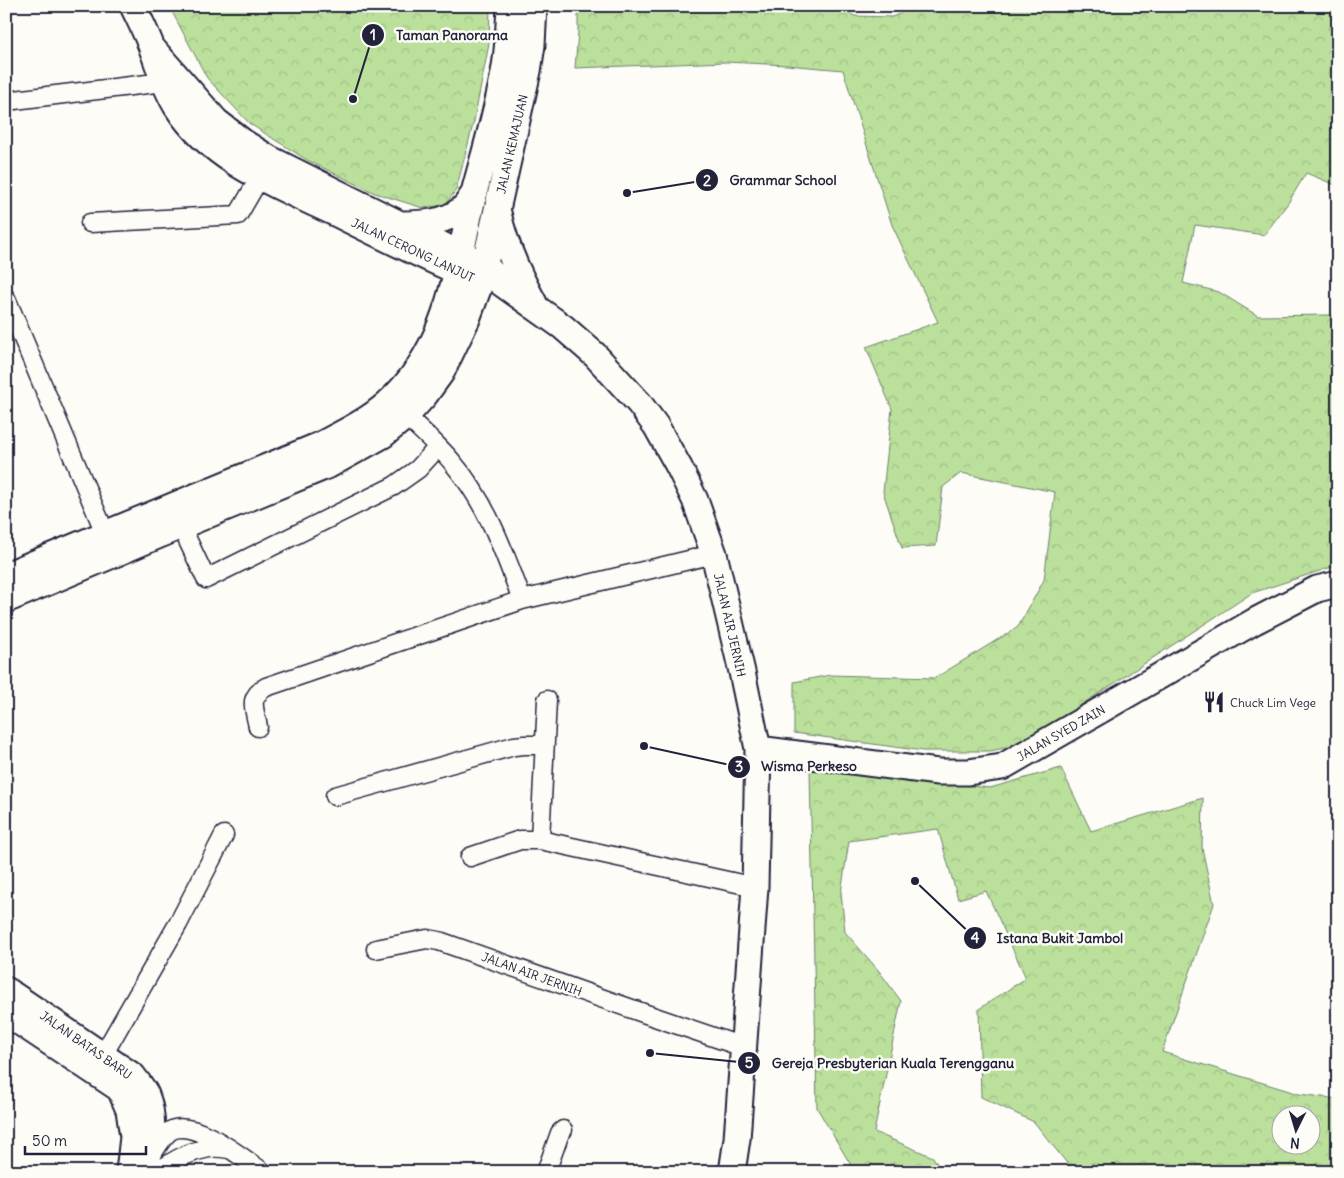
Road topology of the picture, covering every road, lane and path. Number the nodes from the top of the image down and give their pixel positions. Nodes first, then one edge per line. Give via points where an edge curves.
1 (133, 6) edge
2 (510, 6) edge
3 (534, 6) edge
4 (153, 49) junction
5 (164, 82) junction
6 (6, 101) edge
7 (260, 176) junction
8 (475, 192) junction
9 (497, 208) junction
10 (90, 223) dead end
11 (400, 224) junction
12 (426, 258) junction
13 (459, 263) junction
14 (489, 276) junction
15 (6, 298) edge
16 (447, 307) junction
17 (536, 307) junction
18 (406, 416) junction
19 (438, 447) junction
20 (181, 526) junction
21 (105, 533) junction
22 (714, 554) junction
23 (6, 575) edge
24 (1338, 584) edge
25 (6, 600) edge
26 (522, 600) junction
27 (548, 700) dead end
28 (258, 727) dead end
29 (545, 745) junction
30 (758, 749) junction
31 (335, 796) dead end
32 (224, 835) dead end
33 (540, 840) junction
34 (470, 857) dead end
35 (755, 887) junction
36 (376, 949) dead end
37 (6, 990) edge
38 (6, 1012) edge
39 (743, 1046) junction
40 (103, 1055) junction
41 (563, 1130) dead end
42 (230, 1148) junction
43 (145, 1169) edge
44 (263, 1172) edge
45 (546, 1172) edge
46 (732, 1172) edge

1 - 4 street, JALAN CERONG LANJUT
2 - 8 street, JALAN KEMAJUAN via 505,67
3 - 9 street, JALAN KEMAJUAN via 528,71
4 - 5 street, JALAN CERONG LANJUT
4 - 11 street, JALAN CERONG LANJUT via 216,121 243,142 270,159
5 - 6 street
5 - 7 street, JALAN CERONG LANJUT via 177,107 199,134 230,159
7 - 10 street via 238,215
7 - 12 street, JALAN CERONG LANJUT
8 - 11 street via 453,215 424,224
8 - 13 street, JALAN KEMAJUAN
9 - 14 street, JALAN KEMAJUAN
9 - 17 street via 510,256
11 - 13 street, JALAN CERONG LANJUT
12 - 13 street, JALAN CERONG LANJUT
12 - 16 street
13 - 14 street, JALAN CERONG LANJUT
13 - 16 street, JALAN KEMAJUAN
14 - 17 street, JALAN AIR JERNIH
14 - 18 street, JALAN KEMAJUAN via 441,373
15 - 21 street
16 - 21 street, JALAN KEMAJUAN via 438,333 422,362 388,403 358,425 320,445
17 - 22 street, JALAN AIR JERNIH via 595,355 656,426 695,500
18 - 19 street
18 - 20 street, JALAN KEMAJUAN via 383,435 329,465
19 - 20 street via 418,469 394,486 206,580
19 - 26 street via 474,492 501,542
20 - 25 street, JALAN KEMAJUAN
21 - 23 street, JALAN KEMAJUAN
22 - 26 street
22 - 30 street, JALAN AIR JERNIH
24 - 30 street, JALAN SYED ZAIN via 1317,589 1255,622 1002,767 938,772
26 - 28 street via 266,687 256,693 253,701
27 - 29 street
29 - 31 street via 514,746
29 - 33 street
30 - 35 street, JALAN AIR JERNIH
32 - 40 street via 178,924
33 - 34 street via 520,840
33 - 35 street
35 - 39 street, JALAN AIR JERNIH
36 - 39 street, JALAN AIR JERNIH via 426,939 439,941
37 - 40 street, JALAN BATAS BARU
38 - 43 street, JALAN BATAS BARU via 120,1089
39 - 46 street, JALAN AIR JERNIH
40 - 43 street, JALAN BATAS BARU via 133,1076 145,1094 152,1113
41 - 45 street
42 - 43 street via 209,1148 168,1165
42 - 43 street via 188,1128 179,1128 170,1131
42 - 44 street

